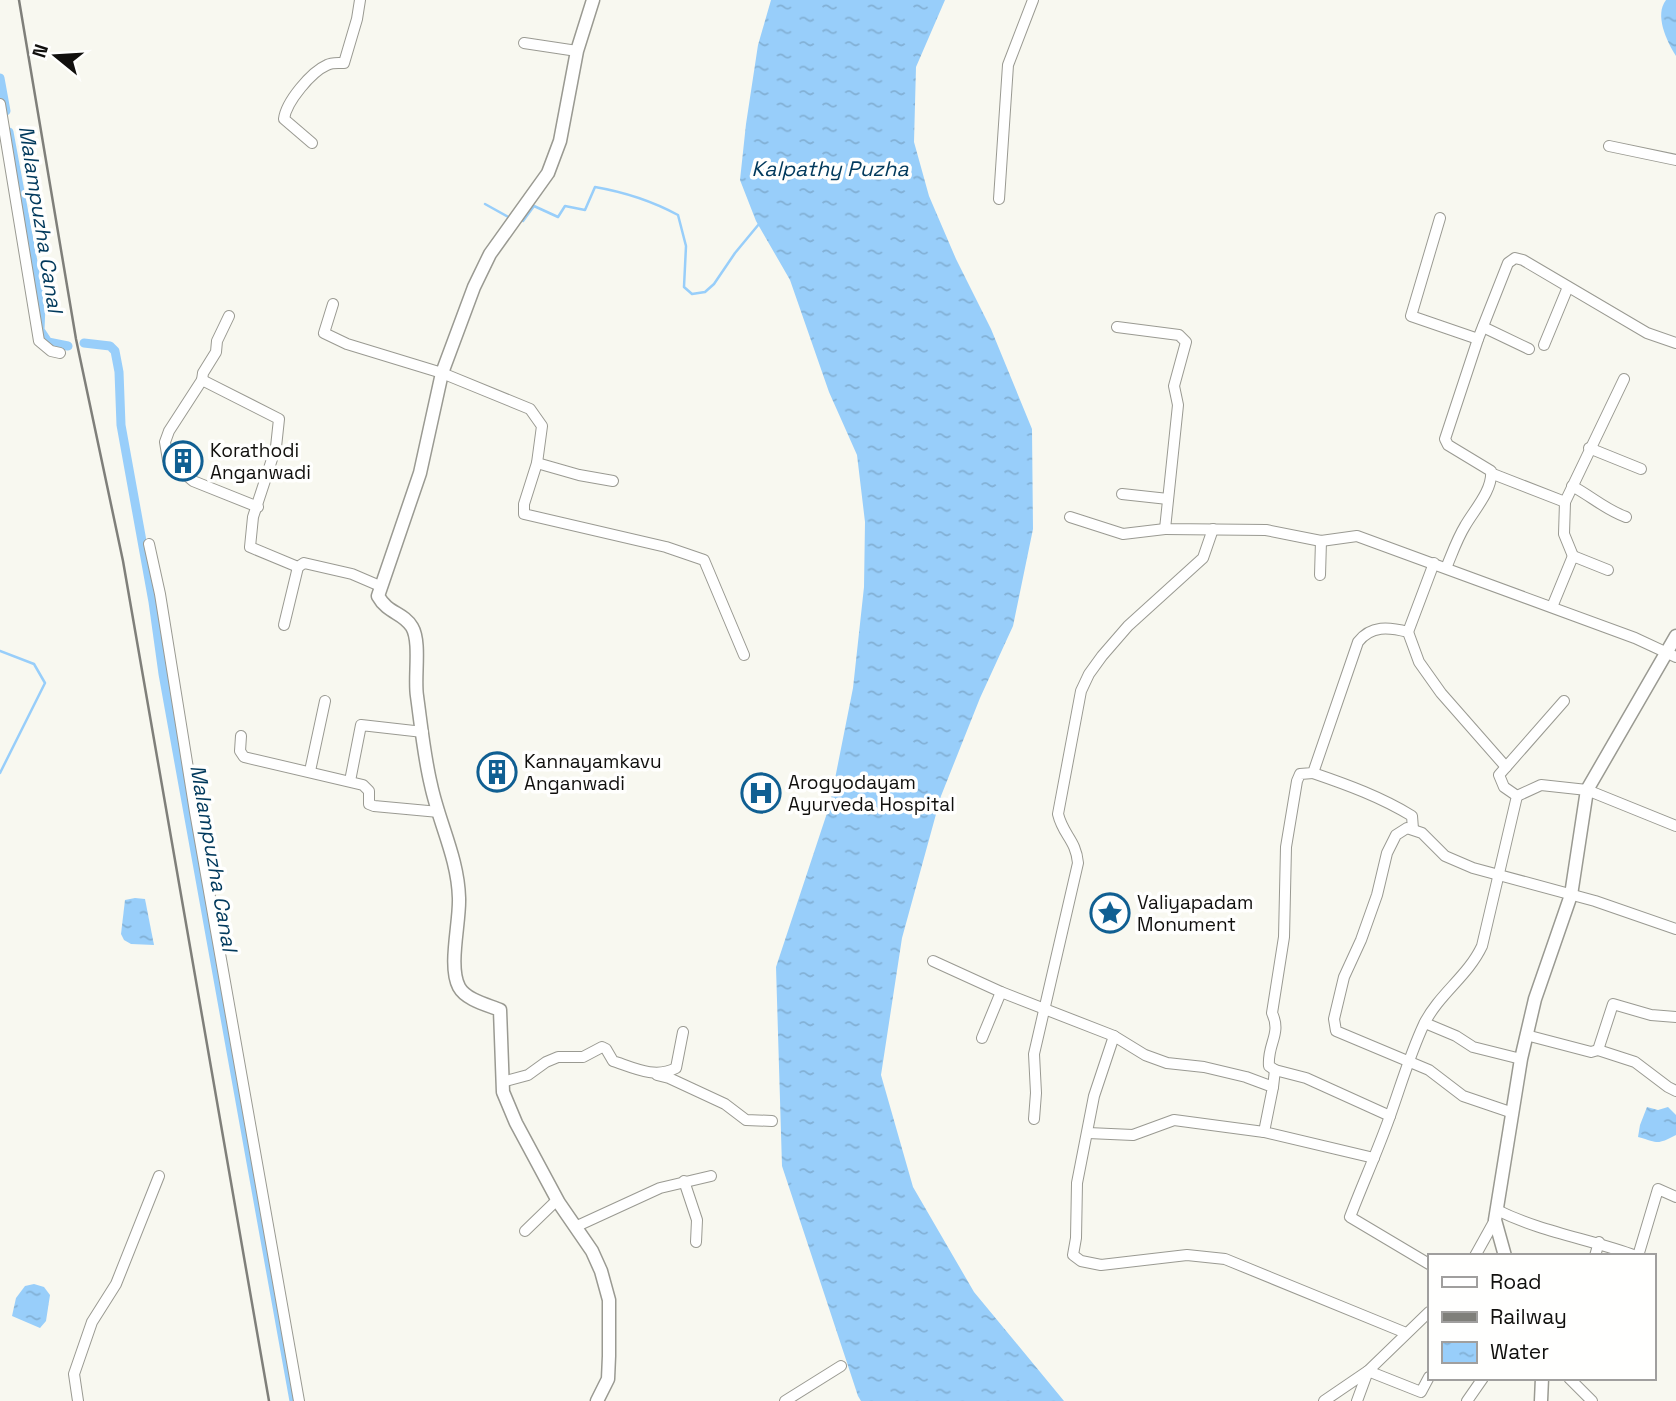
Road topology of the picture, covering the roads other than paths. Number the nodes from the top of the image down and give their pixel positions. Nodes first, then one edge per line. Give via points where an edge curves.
1 (360, 0) edge
2 (593, 0) edge
3 (1032, 0) edge
4 (524, 43) dead end
5 (577, 51) junction
6 (0, 104) edge
7 (312, 143) dead end
8 (1609, 146) dead end
9 (1676, 160) edge
10 (999, 199) dead end
11 (1440, 218) dead end
12 (1568, 287) junction
13 (334, 304) dead end
14 (229, 316) dead end
15 (1117, 327) dead end
16 (1483, 327) junction
17 (1478, 339) junction
18 (1676, 343) edge
19 (1544, 345) dead end
20 (1528, 349) dead end
21 (60, 352) dead end
22 (442, 373) junction
23 (1624, 379) dead end
24 (202, 380) junction
25 (1589, 448) junction
26 (537, 463) junction
27 (1641, 469) dead end
28 (1493, 474) junction
29 (613, 481) dead end
30 (1572, 486) junction
31 (1122, 494) dead end
32 (1168, 499) junction
33 (1565, 502) junction
34 (258, 507) junction
35 (1070, 517) dead end
36 (1626, 517) dead end
37 (1165, 529) junction
38 (1213, 529) junction
39 (1321, 541) junction
40 (149, 544) dead end
41 (1573, 556) junction
42 (1433, 563) junction
43 (298, 567) junction
44 (1447, 568) junction
45 (1608, 570) dead end
46 (1320, 575) dead end
47 (380, 586) junction
48 (1552, 607) junction
49 (284, 625) dead end
50 (1408, 632) junction
51 (1676, 636) edge
52 (744, 655) dead end
53 (1672, 655) edge
54 (325, 701) dead end
55 (1564, 701) dead end
56 (423, 732) junction
57 (242, 736) dead end
58 (1506, 767) junction
59 (310, 771) junction
60 (1313, 773) junction
61 (350, 781) junction
62 (1587, 790) junction
63 (1517, 796) junction
64 (439, 812) junction
65 (1676, 826) edge
66 (1413, 829) junction
67 (1499, 877) junction
68 (1571, 895) junction
69 (1676, 929) edge
70 (933, 961) dead end
71 (1001, 992) junction
72 (1043, 1008) junction
73 (1676, 1017) edge
74 (1425, 1023) junction
75 (683, 1031) dead end
76 (1526, 1035) junction
77 (1114, 1036) junction
78 (982, 1038) dead end
79 (1598, 1050) junction
80 (1521, 1059) junction
81 (1407, 1062) junction
82 (1275, 1070) junction
83 (653, 1074) junction
84 (502, 1082) junction
85 (1273, 1087) junction
86 (1676, 1091) edge
87 (1513, 1113) junction
88 (1390, 1116) junction
89 (1034, 1119) dead end
90 (772, 1121) dead end
91 (1264, 1132) junction
92 (1088, 1133) junction
93 (1374, 1157) junction
94 (159, 1176) dead end
95 (711, 1176) dead end
96 (684, 1181) junction
97 (1676, 1197) edge
98 (557, 1200) junction
99 (1496, 1215) junction
100 (575, 1227) junction
101 (525, 1231) dead end
102 (696, 1241) dead end
103 (1599, 1242) junction
104 (1476, 1254) edge
105 (1505, 1254) edge
106 (1596, 1254) edge
107 (1632, 1254) edge
108 (1638, 1254) edge
109 (1428, 1264) edge
110 (1428, 1313) edge
111 (1406, 1333) junction
112 (841, 1366) dead end
113 (1368, 1371) junction
114 (1428, 1379) edge
115 (1482, 1380) edge
116 (1542, 1380) edge
117 (1571, 1380) edge
118 (78, 1401) edge
119 (299, 1401) edge
120 (597, 1401) edge
121 (785, 1401) edge
122 (1324, 1401) edge
123 (1357, 1401) edge
124 (1467, 1401) edge
125 (1541, 1401) edge
126 (1592, 1401) edge

1 - 7 street via 344,63 320,69 293,95 285,112 284,119
2 - 5 street
3 - 10 street via 1008,65
4 - 5 street
5 - 22 street via 560,141 548,173 490,254
6 - 21 street via 39,341
8 - 9 street
11 - 17 street via 1411,316
12 - 16 street via 1515,258 1508,264
12 - 18 street via 1647,332
12 - 19 street
13 - 22 street via 324,332 347,344
14 - 24 street
15 - 32 street via 1180,335 1186,342 1174,386 1178,405
16 - 17 street
16 - 20 street
17 - 28 street via 1445,439
22 - 26 street via 530,409 542,426
22 - 47 street via 420,473
23 - 25 street
24 - 34 street via 279,419 276,447
24 - 34 street via 169,431 165,443 168,460 193,481
25 - 27 street
25 - 30 street
26 - 29 street
26 - 52 street via 524,514 704,559
28 - 33 street
28 - 44 street
30 - 33 street
30 - 36 street via 1606,510
31 - 32 street
32 - 37 street
33 - 41 street via 1564,534
34 - 43 street via 250,547
35 - 37 street via 1123,534
37 - 38 street
38 - 39 street via 1266,530
38 - 72 street via 1203,558 1128,626 1081,691 1058,814 1061,828 1077,847 1078,863
39 - 42 street via 1357,536
39 - 46 street
40 - 119 street
41 - 45 street
41 - 48 street
42 - 44 street
42 - 50 street
43 - 47 street via 304,563 352,574
43 - 49 street
44 - 48 street
47 - 56 street via 378,596 385,608 400,614 414,628
48 - 53 street
50 - 58 street via 1419,662 1441,693
50 - 60 street via 1379,629 1365,633 1358,642
51 - 53 street
53 - 62 street
54 - 59 street
55 - 58 street
56 - 61 street via 361,724
56 - 64 street
57 - 59 street via 244,757
58 - 63 street via 1499,775 1504,787
59 - 61 street
60 - 66 street via 1394,805 1412,816
60 - 82 street via 1300,774 1297,781 1286,848 1284,937 1272,1013 1277,1024 1268,1056 1269,1066
61 - 64 street via 366,787 369,804 374,806
62 - 63 street via 1541,785
62 - 65 street
62 - 68 street
63 - 67 street
64 - 84 street via 453,855 459,897 454,973 461,990 500,1010
66 - 67 street via 1445,856
66 - 81 street via 1396,835 1387,853 1334,1019 1336,1031
67 - 68 street
67 - 74 street via 1482,946
68 - 69 street
68 - 76 street
70 - 71 street
71 - 72 street
71 - 78 street
72 - 77 street
72 - 89 street via 1034,1054
73 - 79 street via 1613,1004
74 - 80 street via 1474,1046
74 - 81 street
75 - 83 street via 676,1068
76 - 79 street
76 - 80 street
77 - 85 street via 1167,1063 1204,1067
77 - 92 street via 1094,1096
79 - 86 street via 1635,1062
80 - 87 street
81 - 87 street via 1429,1070 1463,1096
81 - 88 street
82 - 85 street
82 - 88 street
83 - 84 street via 613,1061 602,1047 583,1057 558,1057 528,1075
83 - 90 street via 725,1104 746,1120
84 - 98 street via 516,1123
85 - 91 street
87 - 99 street
88 - 93 street
91 - 92 street via 1174,1120 1133,1135
91 - 93 street
92 - 111 street via 1077,1183 1073,1255 1081,1261 1101,1265 1188,1255 1225,1259
93 - 109 street via 1350,1217
94 - 118 street via 116,1284 92,1322 74,1374
95 - 96 street
96 - 100 street
96 - 102 street via 697,1220
97 - 108 street via 1658,1189
98 - 100 street
98 - 101 street
99 - 103 street
99 - 104 street
99 - 105 street
100 - 120 street via 592,1251 609,1300 608,1379
103 - 106 street
103 - 107 street
110 - 111 street
111 - 113 street
112 - 121 street
113 - 114 street via 1420,1392
113 - 122 street
113 - 123 street
115 - 124 street
116 - 125 street
117 - 126 street

